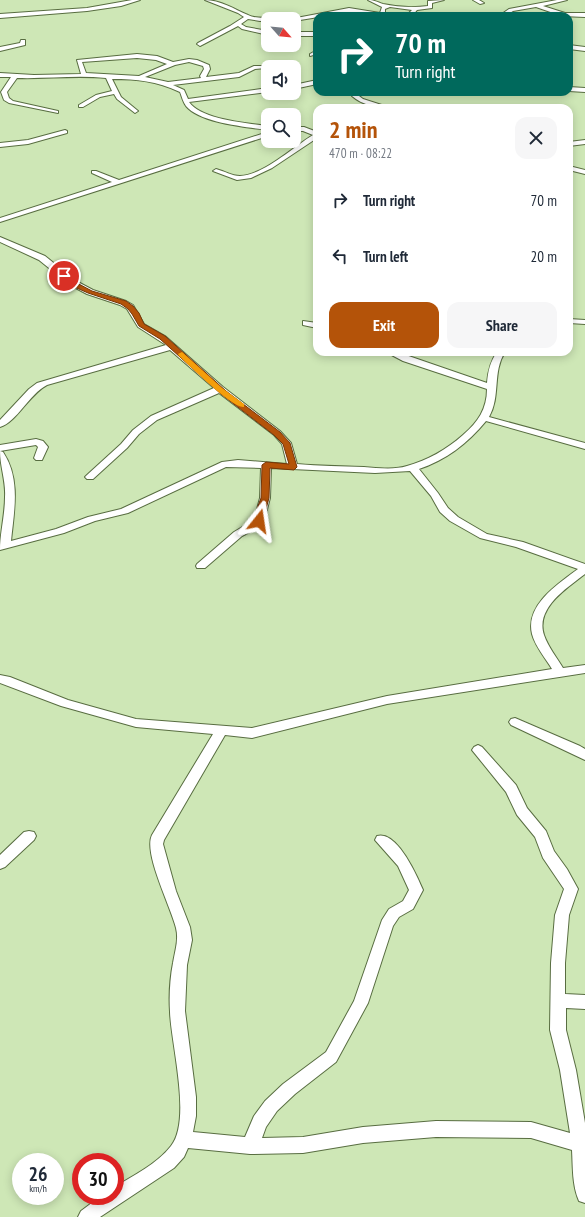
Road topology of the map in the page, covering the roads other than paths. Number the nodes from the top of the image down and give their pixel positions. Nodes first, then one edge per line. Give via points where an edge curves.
1 (138, 0) edge
2 (207, 0) edge
3 (370, 0) edge
4 (442, 0) edge
5 (475, 0) edge
6 (565, 0) edge
7 (482, 3) dead end
8 (536, 5) junction
9 (389, 6) junction
10 (419, 9) junction
11 (0, 10) edge
12 (338, 12) edge
13 (362, 12) edge
14 (382, 12) edge
15 (415, 12) edge
16 (509, 12) edge
17 (553, 12) edge
18 (8, 15) junction
19 (585, 15) edge
20 (0, 16) edge
21 (313, 16) edge
22 (573, 16) edge
23 (247, 17) junction
24 (301, 18) edge
25 (261, 19) edge
26 (238, 24) junction
27 (261, 32) edge
28 (301, 34) edge
29 (313, 34) edge
30 (23, 41) dead end
31 (200, 44) dead end
32 (573, 47) edge
33 (0, 49) edge
34 (585, 49) edge
35 (171, 63) junction
36 (261, 67) edge
37 (0, 75) edge
38 (241, 75) junction
39 (14, 76) junction
40 (84, 76) junction
41 (108, 77) junction
42 (141, 77) junction
43 (204, 78) junction
44 (313, 83) edge
45 (166, 84) junction
46 (301, 85) edge
47 (573, 89) edge
48 (585, 90) edge
49 (261, 91) edge
50 (114, 92) junction
51 (242, 94) junction
52 (355, 96) edge
53 (186, 101) junction
54 (374, 104) edge
55 (81, 106) dead end
56 (135, 111) dead end
57 (56, 112) dead end
58 (261, 127) edge
59 (301, 130) edge
60 (65, 132) dead end
61 (313, 133) edge
62 (261, 136) edge
63 (313, 137) edge
64 (585, 142) edge
65 (573, 144) edge
66 (0, 145) edge
67 (573, 145) edge
68 (585, 148) edge
69 (573, 169) edge
70 (216, 171) dead end
71 (94, 172) dead end
72 (585, 172) edge
73 (119, 182) junction
74 (0, 220) edge
75 (0, 239) edge
76 (573, 321) edge
77 (585, 322) edge
78 (306, 323) dead end
79 (313, 325) edge
80 (172, 346) junction
81 (399, 356) edge
82 (497, 356) edge
83 (491, 387) junction
84 (220, 389) junction
85 (484, 418) junction
86 (0, 424) edge
87 (585, 446) edge
88 (0, 448) edge
89 (0, 454) edge
90 (39, 458) dead end
91 (266, 465) junction
92 (294, 467) junction
93 (412, 468) junction
94 (90, 477) dead end
95 (3, 546) edge
96 (201, 566) dead end
97 (585, 569) edge
98 (585, 669) edge
99 (560, 672) junction
100 (0, 679) edge
101 (515, 722) dead end
102 (222, 730) junction
103 (478, 750) dead end
104 (585, 755) edge
105 (29, 836) dead end
106 (382, 840) dead end
107 (0, 863) edge
108 (558, 1001) junction
109 (585, 1002) edge
110 (184, 1139) junction
111 (580, 1144) junction
112 (250, 1146) junction
113 (585, 1195) edge
114 (87, 1217) edge

1 - 18 street via 115,6 51,14
2 - 23 street
3 - 9 street
4 - 10 street via 429,3 430,7
5 - 7 street
6 - 8 street
8 - 16 street
8 - 17 street
9 - 10 street
9 - 14 street via 383,8
10 - 15 street
11 - 18 street
12 - 13 street
18 - 20 street
19 - 22 street
21 - 24 street
23 - 25 street
23 - 26 street
26 - 27 street
26 - 31 street
28 - 29 street
30 - 33 street via 19,46
32 - 34 street
35 - 40 street via 142,56 83,60 79,61
35 - 42 street
35 - 43 street via 201,62 207,66
36 - 38 street via 253,67
37 - 39 street
38 - 43 street
38 - 51 street
39 - 40 street
39 - 57 street via 4,92 6,99
40 - 41 street
41 - 42 street
41 - 50 street
42 - 45 street
43 - 45 street
44 - 46 street
45 - 53 street via 182,91
47 - 48 street
49 - 51 street
50 - 55 street via 98,96
50 - 56 street via 122,102
51 - 53 street
52 - 54 street
53 - 58 street via 191,108 209,116
59 - 61 street
60 - 66 street via 28,142
62 - 73 street
63 - 70 street via 282,160 246,177
64 - 65 street
67 - 68 street
69 - 72 street
71 - 73 street
73 - 74 street
75 - 80 street via 42,258 73,283 90,292 123,303 136,313 141,325
76 - 77 street
78 - 79 street
80 - 84 street
80 - 86 street via 143,357 37,386
81 - 83 street
82 - 83 street via 493,366
83 - 85 street via 491,401
84 - 92 street via 277,433 286,443
84 - 94 street via 145,424
85 - 87 street
85 - 93 street via 448,453
88 - 90 street via 40,443 44,447
89 - 95 street via 5,462 11,491
91 - 92 street
91 - 95 street via 225,464 124,511
91 - 96 street via 265,498 259,521 238,534
92 - 93 street via 379,471
93 - 97 street via 454,519 484,536 519,544
97 - 99 street via 546,603 537,619 538,634
98 - 99 street
99 - 102 street via 387,700 252,732
100 - 102 street via 65,703 136,723
101 - 104 street
102 - 110 street via 156,839 185,940 180,964 178,1011 188,1097
103 - 108 street via 511,789 571,889 562,915
105 - 107 street
106 - 112 street via 394,850 408,869 416,890 408,905 394,913 387,924 361,1003 330,1057 271,1106 260,1122
108 - 109 street
108 - 111 street via 558,1030 568,1070
110 - 112 street
110 - 114 street via 168,1162
111 - 112 street via 531,1130 436,1129 363,1135 303,1145
111 - 113 street

